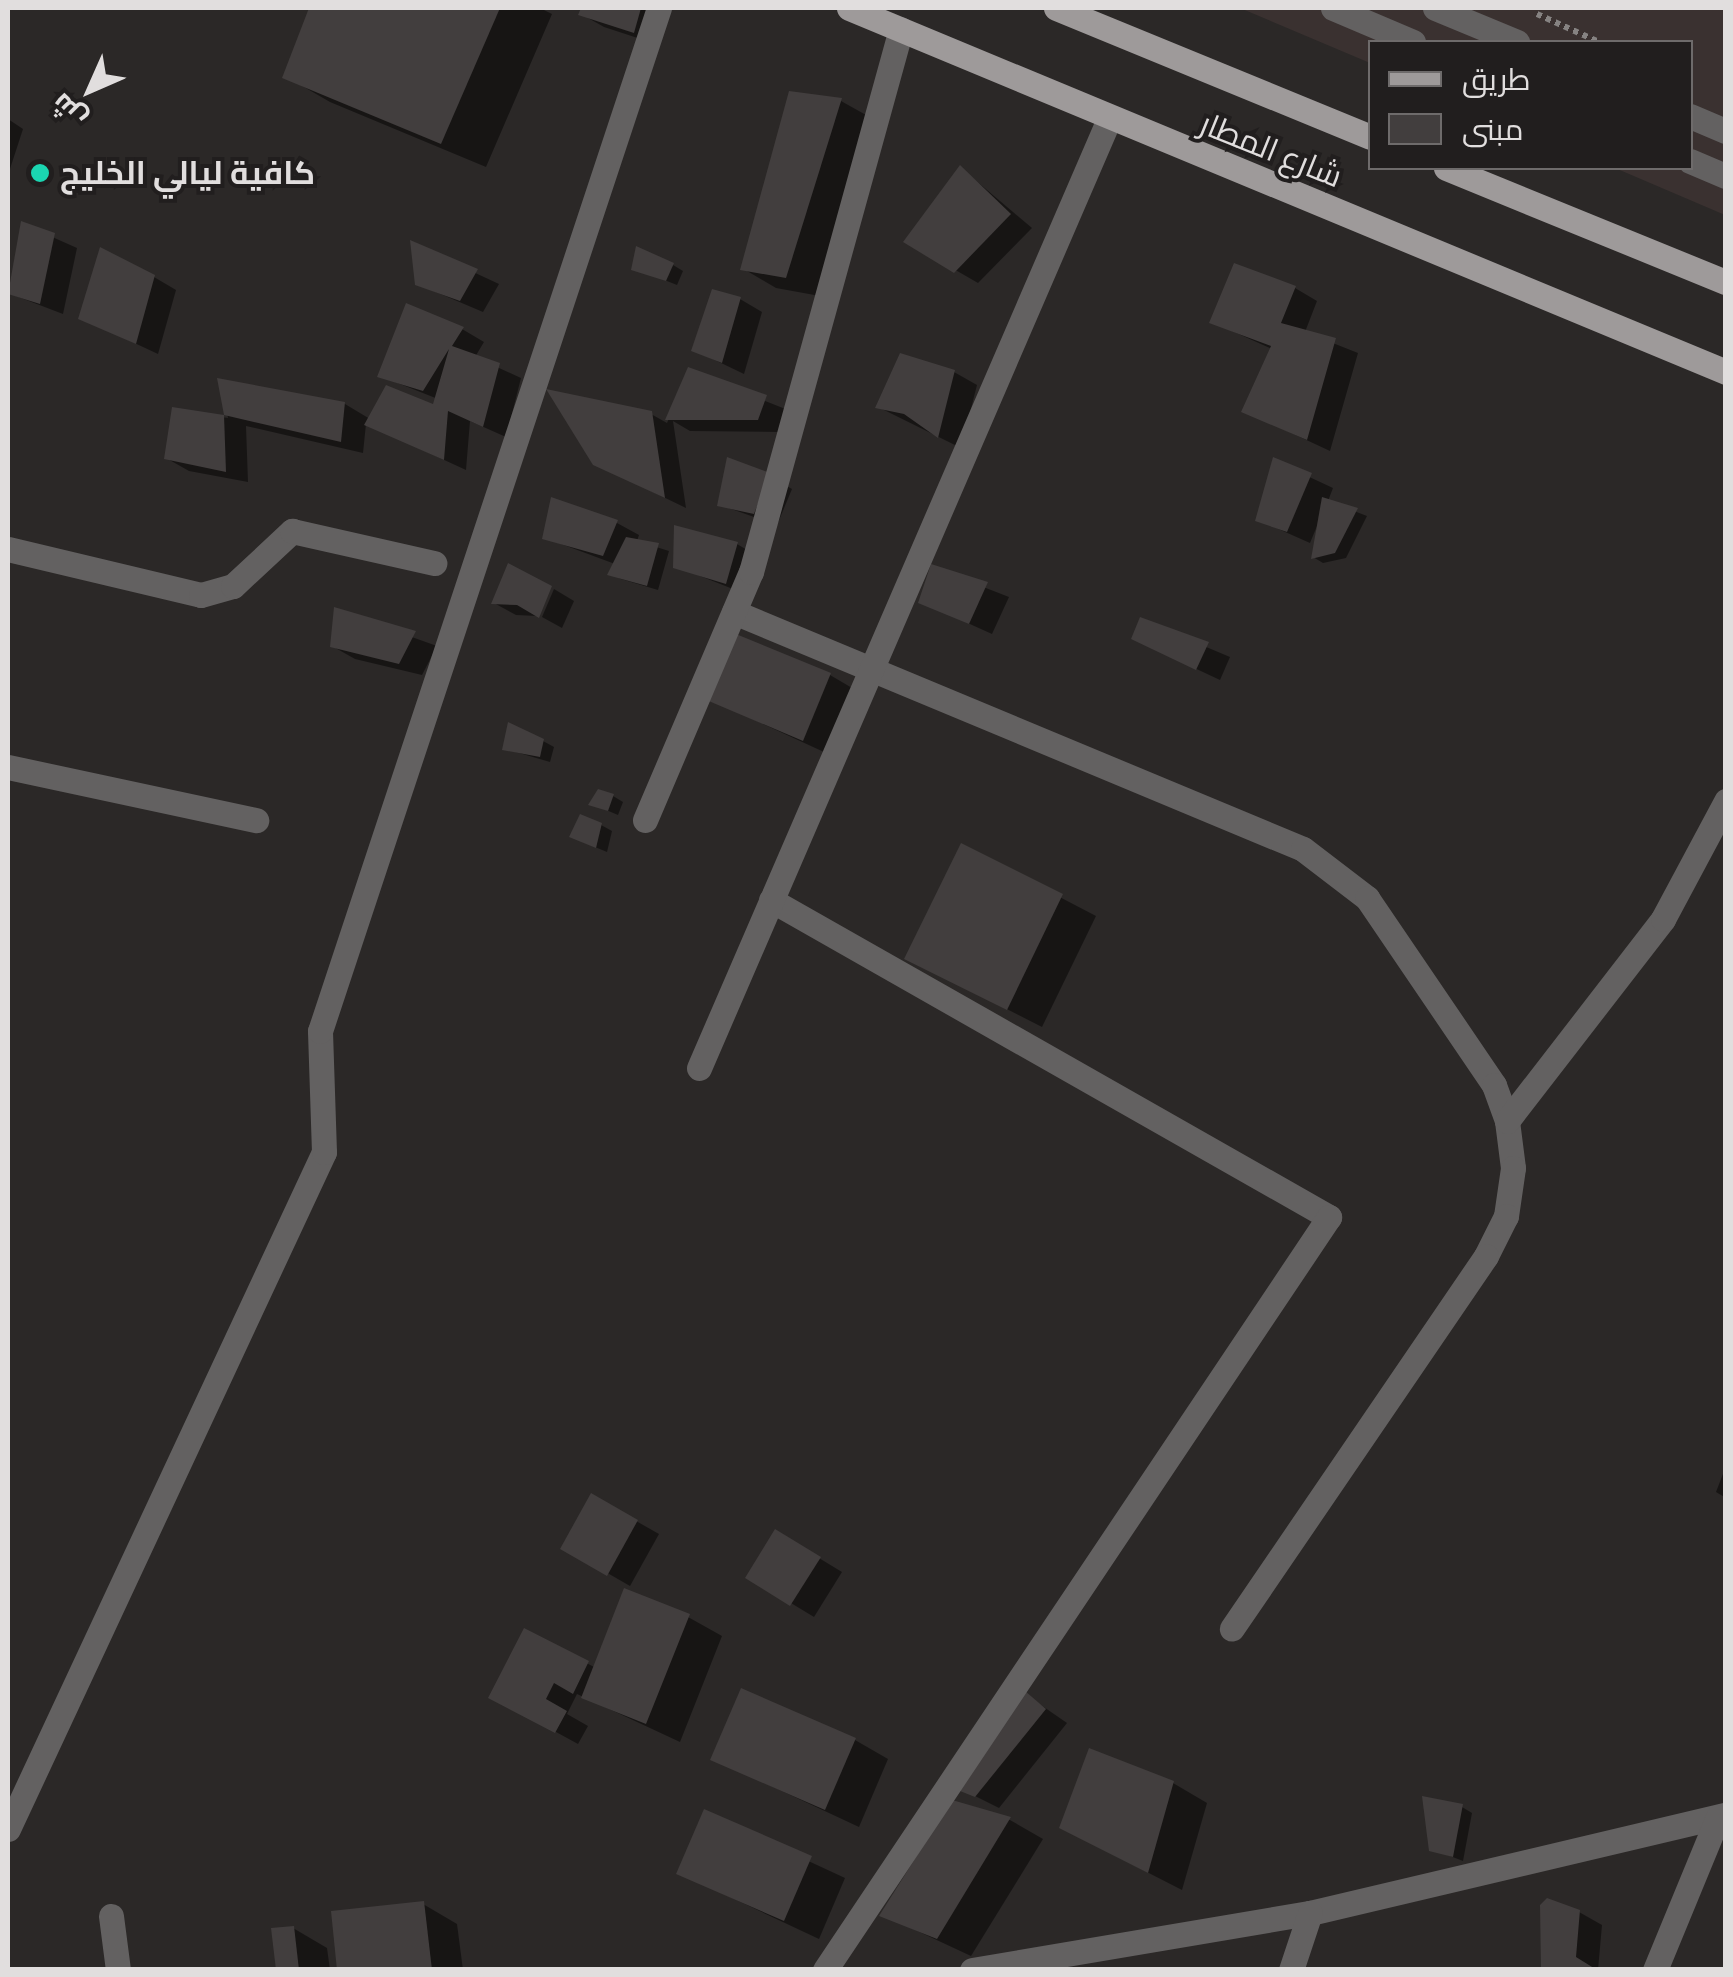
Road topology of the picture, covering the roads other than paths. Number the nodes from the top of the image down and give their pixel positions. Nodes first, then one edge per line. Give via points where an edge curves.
1 (659, 8) edge
2 (848, 8) edge
3 (1056, 8) edge
4 (1333, 8) edge
5 (1435, 8) edge
6 (901, 29) junction
7 (1407, 40) edge
8 (1512, 40) edge
9 (1693, 117) edge
10 (1109, 119) junction
11 (1726, 131) edge
12 (1368, 136) edge
13 (1693, 163) edge
14 (1451, 170) edge
15 (1726, 176) edge
16 (1726, 282) edge
17 (1726, 372) edge
18 (8, 549) edge
19 (434, 563) dead end
20 (734, 612) junction
21 (872, 666) junction
22 (8, 767) edge
23 (1726, 801) edge
24 (256, 820) dead end
25 (646, 820) dead end
26 (770, 900) junction
27 (699, 1068) dead end
28 (1507, 1121) junction
29 (1232, 1629) dead end
30 (1722, 1816) edge
31 (8, 1829) edge
32 (1310, 1913) junction
33 (112, 1916) dead end
34 (118, 1970) edge
35 (825, 1970) edge
36 (972, 1970) edge
37 (1291, 1970) edge
38 (1654, 1970) edge

1 - 31 street via 320,1031 324,1152
2 - 6 main road, شارع المطار
3 - 12 main road, شارع المطار
4 - 7 street
5 - 8 street
6 - 10 main road, شارع المطار
6 - 20 street via 751,572
9 - 11 street
10 - 17 main road, شارع المطار
10 - 21 street
13 - 15 street
14 - 16 main road
18 - 19 street via 201,595 233,586 292,531
20 - 21 street
20 - 25 street
21 - 26 street
21 - 28 street via 1265,829 1336,871 1392,930 1494,1085
22 - 24 street
23 - 28 street via 1663,919
26 - 27 street
26 - 35 street via 1329,1218
28 - 29 street via 1513,1168 1506,1216 1486,1256
30 - 32 street
30 - 38 street
32 - 36 street
32 - 37 street
33 - 34 street

